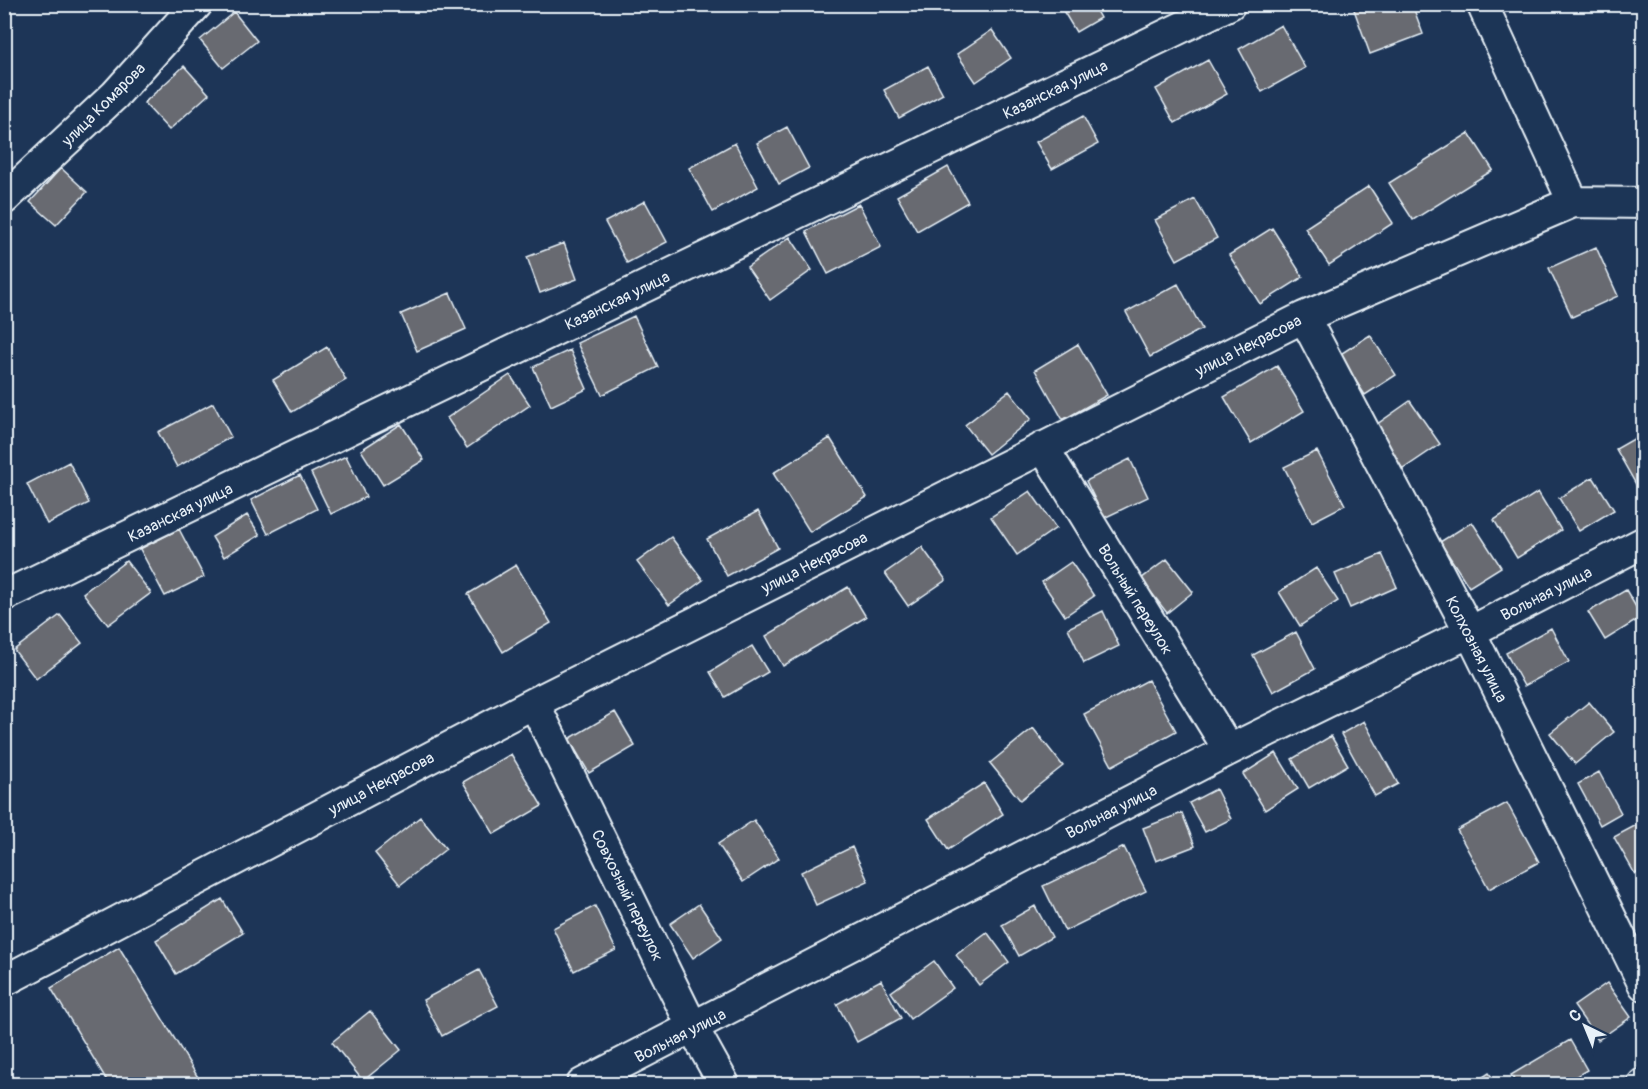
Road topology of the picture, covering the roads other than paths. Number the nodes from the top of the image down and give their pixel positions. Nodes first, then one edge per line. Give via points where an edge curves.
1 (197, 4) edge
2 (1230, 4) edge
3 (1482, 4) edge
4 (4, 199) edge
5 (1573, 201) junction
6 (1644, 203) edge
7 (1304, 316) junction
8 (1043, 447) junction
9 (1644, 542) edge
10 (4, 596) edge
11 (1470, 632) junction
12 (534, 703) junction
13 (1229, 750) junction
14 (4, 981) edge
15 (1644, 985) edge
16 (693, 1028) junction
17 (582, 1084) edge
18 (724, 1084) edge

1 - 4 street, улица Комарова via 115,95
2 - 10 street, Казанская улица
3 - 5 street
5 - 6 street, улица Некрасова
5 - 7 street, улица Некрасова
7 - 8 street, улица Некрасова
7 - 11 street, Колхозная улица
8 - 12 street, улица Некрасова
8 - 13 street, Вольный переулок
9 - 11 street, Вольная улица
11 - 13 street, Вольная улица
11 - 15 street, Колхозная улица
12 - 14 street, улица Некрасова
12 - 16 street, Совхозный переулок
13 - 16 street, Вольная улица
16 - 17 street, Вольная улица
16 - 18 street, Совхозный переулок

